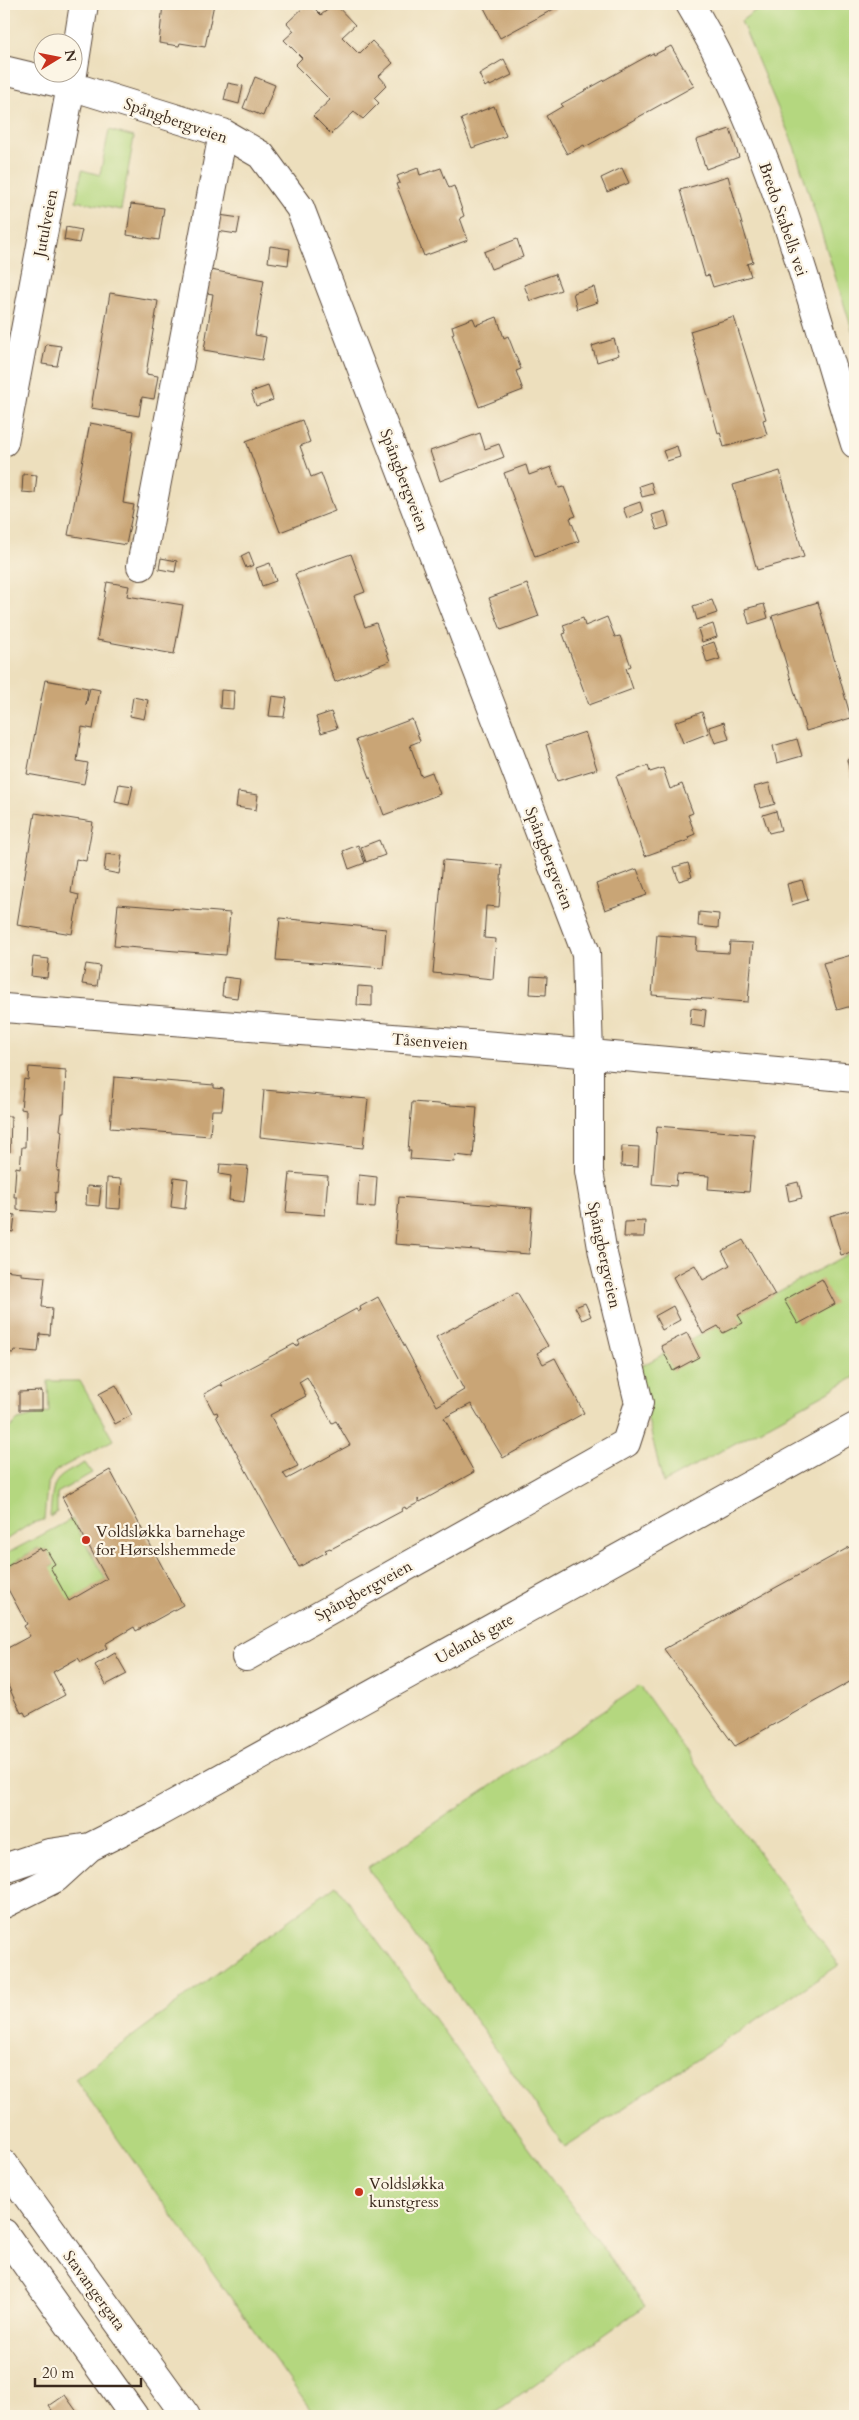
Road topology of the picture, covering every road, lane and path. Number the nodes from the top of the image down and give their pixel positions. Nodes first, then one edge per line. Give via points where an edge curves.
1 (84, 4) edge
2 (690, 4) edge
3 (4, 70) edge
4 (71, 86) junction
5 (223, 133) junction
6 (4, 442) edge
7 (855, 444) edge
8 (141, 566) dead end
9 (4, 1008) edge
10 (589, 1055) junction
11 (855, 1078) edge
12 (855, 1427) edge
13 (246, 1656) dead end
14 (90, 1847) junction
15 (4, 1868) edge
16 (4, 1904) edge
17 (4, 2164) edge
18 (4, 2233) edge
19 (134, 2416) edge
20 (186, 2416) edge

1 - 4 street, Jutulveien
2 - 7 street, Bredo Stabells vei via 744,110 788,225
3 - 4 street, Spångbergveien
4 - 5 street, Spångbergveien
4 - 6 street, Jutulveien
5 - 8 street
5 - 10 street, Spångbergveien via 261,155 300,208 586,953
9 - 10 street, Tåsenveien
10 - 11 street, Tåsenveien
10 - 13 street, Spångbergveien via 589,1170 602,1254 639,1403 626,1443
12 - 14 street, Uelands gate via 154,1815
14 - 15 street, Uelands gate via 49,1853
14 - 16 street, Uelands gate via 56,1878
17 - 20 street, Stavangergata
18 - 19 street

